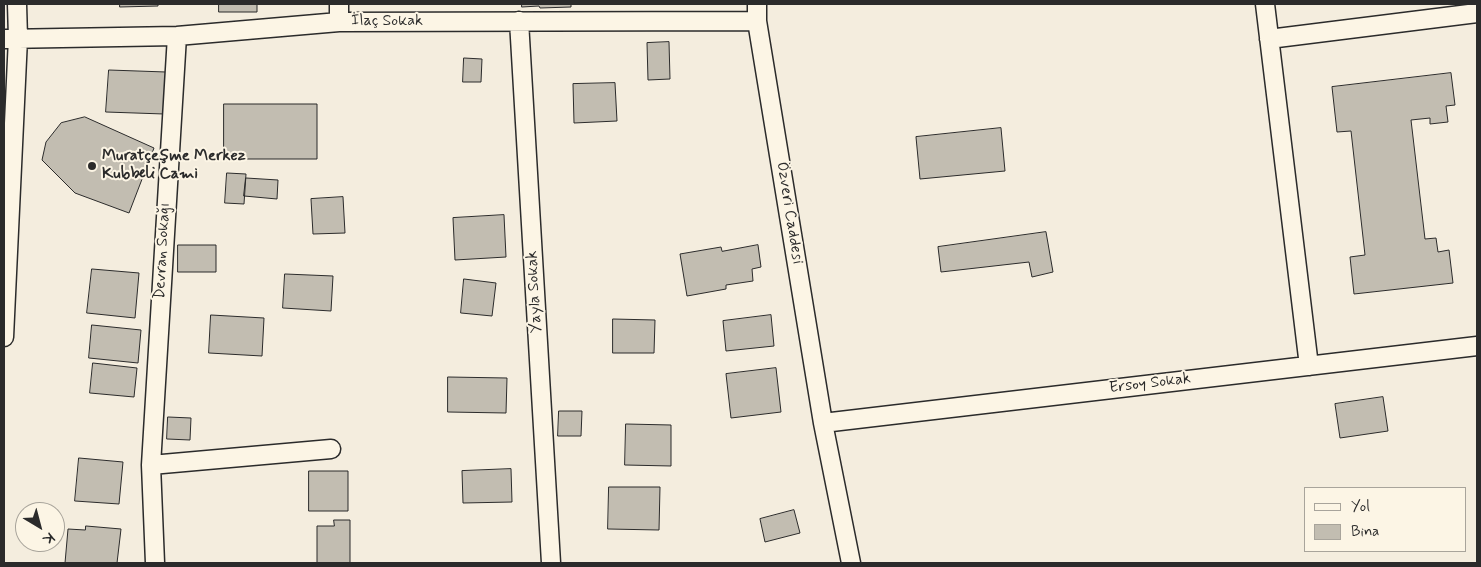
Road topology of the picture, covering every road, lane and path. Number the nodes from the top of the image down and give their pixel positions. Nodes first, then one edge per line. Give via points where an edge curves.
1 (17, 4) edge
2 (339, 4) edge
3 (1265, 4) edge
4 (757, 12) edge
5 (1477, 13) edge
6 (520, 21) junction
7 (339, 22) junction
8 (177, 36) junction
9 (11, 38) edge
10 (1269, 39) junction
11 (4, 337) edge
12 (1477, 346) edge
13 (1309, 366) junction
14 (823, 423) junction
15 (332, 449) dead end
16 (150, 465) junction
17 (155, 563) edge
18 (551, 563) edge
19 (852, 563) edge

1 - 9 street
2 - 7 street
3 - 10 street
4 - 6 street, İlaç Sokak
4 - 14 street, Özveri Caddesi
5 - 10 street
6 - 7 street, İlaç Sokak
6 - 18 street, Yayla Sokak
7 - 8 street, İlaç Sokak
8 - 9 street, İlaç Sokak
8 - 16 street, Devran Sokağı
9 - 11 street
10 - 13 street
12 - 13 street, Ersoy Sokak
13 - 14 street, Ersoy Sokak
14 - 19 street, Özveri Caddesi
15 - 16 street
16 - 17 street, Devran Sokağı

